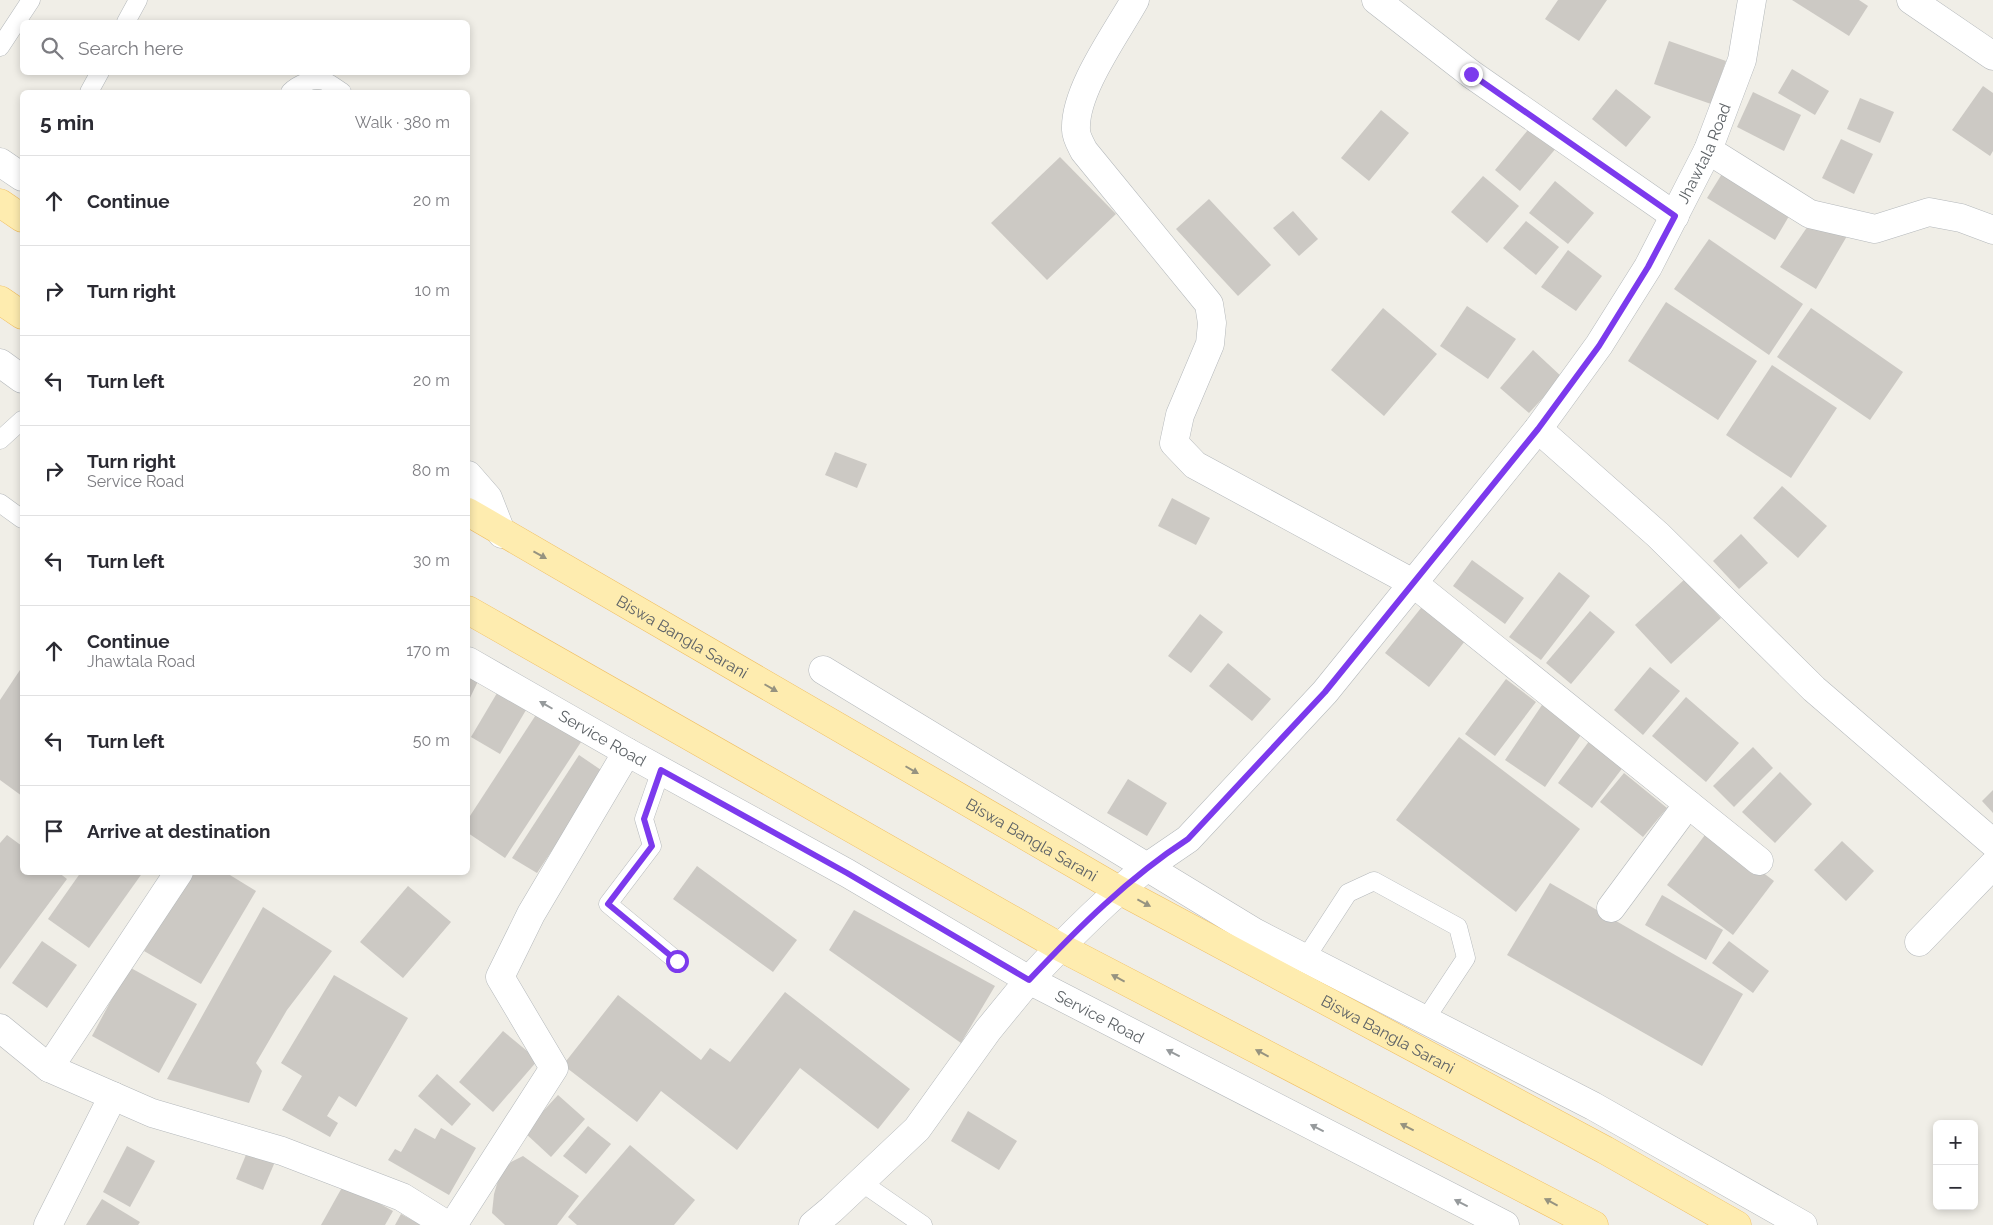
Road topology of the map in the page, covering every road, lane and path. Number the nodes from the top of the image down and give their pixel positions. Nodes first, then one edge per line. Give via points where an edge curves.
1 (31, 0) edge
2 (138, 0) edge
3 (1135, 0) edge
4 (1376, 0) edge
5 (1752, 0) edge
6 (1911, 0) edge
7 (127, 20) edge
8 (0, 47) edge
9 (1993, 56) edge
10 (98, 75) edge
11 (90, 90) edge
12 (292, 90) edge
13 (339, 90) edge
14 (1708, 150) junction
15 (0, 162) edge
16 (20, 177) edge
17 (0, 203) edge
18 (1675, 216) junction
19 (20, 217) edge
20 (1993, 230) edge
21 (0, 300) edge
22 (20, 314) edge
23 (0, 363) edge
24 (20, 378) edge
25 (20, 422) edge
26 (1538, 429) junction
27 (0, 440) edge
28 (470, 477) edge
29 (0, 503) edge
30 (470, 513) edge
31 (20, 518) edge
32 (502, 534) junction
33 (1413, 583) junction
34 (470, 611) edge
35 (470, 662) edge
36 (823, 670) dead end
37 (627, 752) junction
38 (661, 770) junction
39 (1688, 804) junction
40 (1993, 843) edge
41 (1759, 861) dead end
42 (1993, 865) edge
43 (1147, 867) junction
44 (176, 875) edge
45 (1119, 890) junction
46 (1611, 908) dead end
47 (1919, 942) dead end
48 (1060, 947) junction
49 (1305, 959) junction
50 (677, 961) dead end
51 (1029, 980) junction
52 (1425, 1020) junction
53 (0, 1028) edge
54 (48, 1068) junction
55 (113, 1096) junction
56 (862, 1182) junction
57 (48, 1225) edge
58 (447, 1225) edge
59 (453, 1225) edge
60 (813, 1225) edge
61 (923, 1225) edge
62 (1505, 1225) edge
63 (1594, 1225) edge
64 (1737, 1225) edge
65 (1803, 1225) edge

1 - 8 lane
2 - 7 lane
3 - 33 street via 1092,73 1077,108 1076,131 1084,151 1209,304 1210,344 1180,415 1174,442 1195,465
4 - 18 street via 1471,74
5 - 14 street, Jhawtala Road via 1742,60
6 - 9 street
10 - 11 lane
12 - 13 lane via 309,81 323,80
14 - 18 street, Jhawtala Road
14 - 20 street via 1810,214 1875,229 1929,212 1961,218
15 - 16 street
17 - 19 main road
18 - 26 street, Jhawtala Road via 1599,346
21 - 22 main road
23 - 24 street
25 - 27 lane
26 - 33 street, Jhawtala Road
26 - 40 street via 1658,535 1814,688
28 - 32 street via 488,498
29 - 31 lane
30 - 32 main road, Biswa Bangla Sarani
32 -> 45 main road, Biswa Bangla Sarani
33 - 39 street
33 - 43 street, Jhawtala Road via 1325,692 1238,786 1188,839
34 - 48 main road
37 -> 35 street, Service Road
36 - 43 street
37 - 38 street, Service Road
37 - 59 street via 531,914 500,977 554,1068
38 - 50 lane via 644,819 652,846 608,904
38 - 51 street, Service Road via 847,873
39 - 41 street
39 - 46 street
42 - 47 street
43 - 45 street, Jhawtala Road
43 - 49 street
44 - 54 street
45 - 48 street, Jhawtala Road
45 -> 64 main road, Biswa Bangla Sarani via 1605,1150
48 - 51 street, Jhawtala Road
63 -> 48 main road
49 - 52 street
49 - 52 lane via 1348,893 1374,880 1458,927 1466,958
51 - 56 street, Jhawtala Road via 988,1030 917,1129
62 -> 51 street, Service Road
52 - 65 street via 1592,1106
53 - 54 street
54 - 55 street
55 - 57 street
55 - 58 street via 152,1113 282,1151 384,1190 402,1197
56 - 60 street, Jhawtala Road
56 - 61 lane

